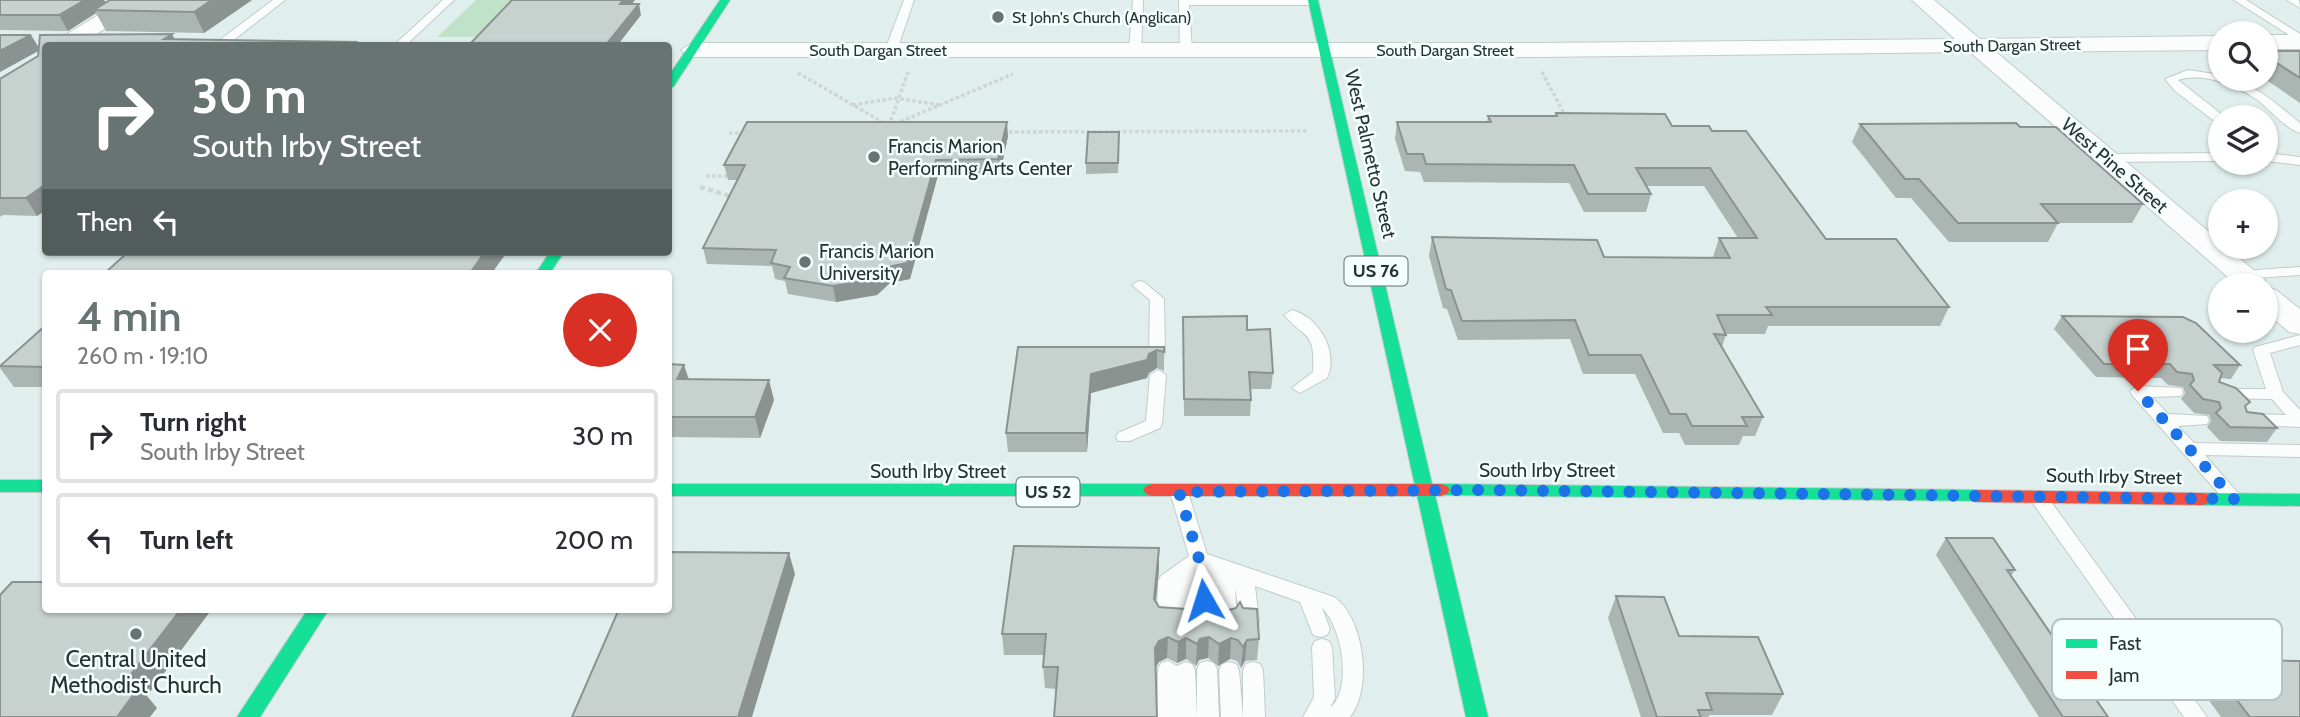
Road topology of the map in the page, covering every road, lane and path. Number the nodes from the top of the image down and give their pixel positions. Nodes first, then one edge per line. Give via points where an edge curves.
1 (137, 0) edge
2 (280, 0) edge
3 (449, 0) edge
4 (725, 0) edge
5 (909, 0) edge
6 (1138, 0) edge
7 (1922, 0) edge
8 (2239, 0) edge
9 (2292, 0) edge
10 (1184, 1) edge
11 (1209, 1) edge
12 (1228, 1) edge
13 (1246, 1) edge
14 (1270, 1) edge
15 (1313, 1) edge
16 (2300, 5) edge
17 (2300, 40) edge
18 (2278, 41) edge
19 (66, 42) edge
20 (217, 42) edge
21 (402, 42) edge
22 (2208, 43) edge
23 (1976, 46) junction
24 (672, 50) edge
25 (692, 50) junction
26 (891, 50) junction
27 (1135, 50) junction
28 (1186, 50) junction
29 (1326, 50) junction
30 (1538, 65) dead end
31 (910, 67) dead end
32 (788, 68) dead end
33 (1017, 73) dead end
34 (2208, 76) edge
35 (672, 80) edge
36 (2249, 91) edge
37 (899, 98) junction
38 (853, 105) junction
39 (940, 105) junction
40 (2208, 110) edge
41 (1568, 120) edge
42 (889, 126) junction
43 (2300, 129) edge
44 (1308, 131) dead end
45 (996, 132) edge
46 (729, 133) dead end
47 (755, 133) edge
48 (887, 133) edge
49 (2108, 158) junction
50 (2208, 158) edge
51 (2278, 158) edge
52 (2300, 161) edge
53 (706, 176) dead end
54 (730, 176) edge
55 (700, 187) dead end
56 (740, 199) edge
57 (2300, 271) edge
58 (2240, 273) edge
59 (2278, 275) edge
60 (1139, 285) dead end
61 (2278, 307) edge
62 (1292, 315) dead end
63 (2300, 326) edge
64 (2300, 340) edge
65 (1157, 353) edge
66 (1158, 375) edge
67 (1300, 388) dead end
68 (2175, 392) dead end
69 (2219, 393) edge
70 (2276, 394) junction
71 (2165, 420) junction
72 (2201, 420) dead end
73 (2246, 420) edge
74 (2300, 420) edge
75 (1124, 437) dead end
76 (2191, 449) junction
77 (2300, 451) edge
78 (0, 485) edge
79 (42, 486) edge
80 (672, 490) edge
81 (1427, 491) junction
82 (1179, 492) junction
83 (2038, 496) junction
84 (2234, 499) junction
85 (2300, 500) edge
86 (1199, 559) junction
87 (1308, 597) junction
88 (316, 613) edge
89 (2126, 619) edge
90 (1176, 620) edge
91 (1206, 621) edge
92 (1227, 621) edge
93 (1249, 621) edge
94 (1207, 670) dead end
95 (1230, 670) dead end
96 (1253, 670) dead end
97 (2184, 700) edge
98 (247, 717) edge
99 (1168, 717) edge
100 (1186, 717) edge
101 (1208, 717) edge
102 (1232, 717) edge
103 (1254, 717) edge
104 (1314, 717) edge
105 (1335, 717) edge
106 (1477, 717) edge
107 (2196, 717) edge

1 - 19 street
2 - 20 lane
3 - 21 lane
4 - 25 main road
5 - 26 lane
6 - 27 lane
7 - 23 street, West Pine Street
8 - 17 lane
9 - 16 lane
10 - 11 lane
10 - 28 lane
11 - 12 lane
12 - 13 lane
13 - 14 lane
14 - 15 lane
15 - 29 main road, US 76
17 - 18 street
22 - 23 street, South Dargan Street
23 - 29 street, South Dargan Street
23 - 49 street, West Pine Street
24 - 25 main road, South Dargan Street
25 - 26 street, South Dargan Street
25 - 35 main road
26 - 27 street, South Dargan Street
27 - 28 street, South Dargan Street
28 - 29 street, South Dargan Street
29 - 81 main road, West Palmetto Street / US 76
30 - 41 path
31 - 37 path
32 - 38 path
33 - 39 path
34 - 40 lane via 2188,73 2171,79
36 - 43 lane
37 - 38 path
37 - 39 path
37 - 42 path
38 - 42 path
39 - 42 path
42 - 48 path
44 - 45 path
46 - 47 path
49 - 50 lane
49 - 58 street, West Pine Street
51 - 52 lane
53 - 54 path
55 - 56 path
57 - 59 lane
60 - 65 lane via 1157,299
61 - 63 street
62 - 67 lane via 1313,328 1322,349 1321,374
64 - 70 lane via 2261,350
66 - 75 lane via 1154,425
68 - 71 lane via 2138,391
69 - 70 lane
70 - 74 lane
71 - 72 lane
71 - 76 lane
73 - 74 lane
76 - 77 lane
76 - 84 lane
78 - 79 main road
80 - 82 main road, South Irby Street / US 52
81 - 82 main road, South Irby Street / US 52
81 - 83 main road, South Irby Street / US 52
81 - 106 main road, West Palmetto Street / US 76
82 - 86 lane
83 - 84 main road, South Irby Street / US 52
83 - 89 lane
84 - 85 main road, South Irby Street / US 52
86 - 87 lane
86 - 90 lane
86 - 91 lane
86 - 92 lane via 1225,584
86 - 93 lane via 1245,586
87 - 104 lane via 1321,638 1325,698
87 - 105 lane via 1329,604 1342,618 1349,639 1352,676 1347,705
88 - 98 main road
94 - 101 lane
95 - 102 lane
96 - 103 lane
97 - 107 lane
99 - 100 lane via 1176,669

